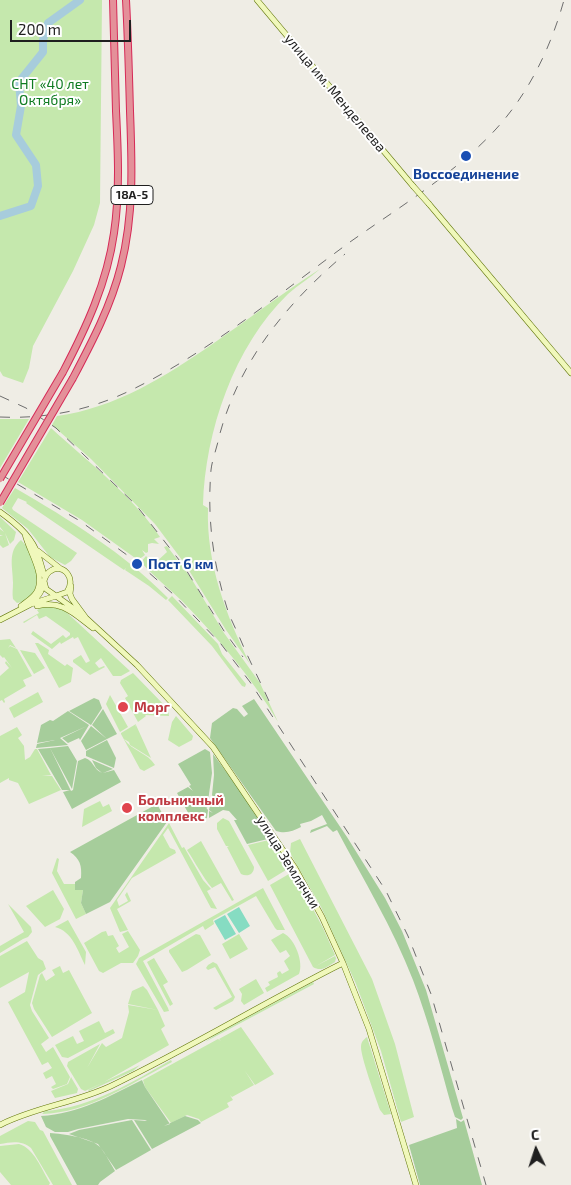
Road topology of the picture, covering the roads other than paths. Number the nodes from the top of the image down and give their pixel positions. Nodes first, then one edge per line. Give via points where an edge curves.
1 (114, 0) edge
2 (126, 0) edge
3 (257, 0) edge
4 (571, 374) edge
5 (0, 479) edge
6 (0, 503) edge
7 (0, 512) edge
8 (25, 534) junction
9 (36, 550) junction
10 (61, 570) junction
11 (45, 580) junction
12 (71, 586) junction
13 (56, 596) junction
14 (31, 604) junction
15 (15, 612) junction
16 (86, 618) junction
17 (0, 620) edge
18 (103, 633) junction
19 (343, 962) junction
20 (0, 1126) edge
21 (416, 1185) edge

1 - 5 highway, 18А-5, bridge via 118,166 114,233 108,264 79,341
2 - 6 highway, 18А-5, bridge via 132,174 131,213 121,267 108,306 73,378
3 - 4 main road, улица им. Менделеева, bridge
7 - 8 main road
8 - 9 main road
8 - 15 main road via 39,582 37,592
9 - 10 main road
9 - 11 main road
10 - 11 main road via 50,572
10 - 12 main road via 68,574
11 - 13 main road via 46,589
11 - 14 main road via 40,594
12 - 13 main road via 64,594
12 - 16 main road, улица Землячки via 72,599
13 - 14 main road
13 - 16 main road, улица Землячки
14 - 15 main road
15 - 17 main road
15 - 18 main road via 53,604 65,608
16 - 18 main road, улица Землячки
18 - 19 main road, улица Землячки via 213,748 296,868
19 - 20 main road via 150,1068 95,1093 32,1111
19 - 21 main road, улица Землячки via 370,1029

